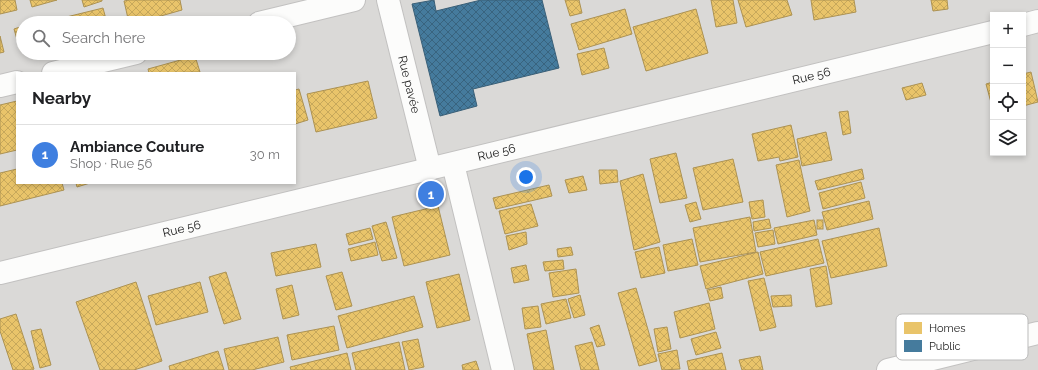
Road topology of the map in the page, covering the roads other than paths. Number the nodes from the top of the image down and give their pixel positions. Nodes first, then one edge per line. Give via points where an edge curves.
1 (354, 0) edge
2 (388, 0) edge
3 (288, 16) edge
4 (1038, 21) edge
5 (1026, 24) edge
6 (990, 33) edge
7 (107, 60) edge
8 (57, 72) edge
9 (16, 82) edge
10 (0, 86) edge
11 (453, 164) junction
12 (430, 169) junction
13 (0, 274) edge
14 (1038, 334) edge
15 (1028, 336) edge
16 (930, 360) edge
17 (504, 370) edge
18 (888, 370) edge

1 - 3 street
2 - 12 street, Rue pavée
4 - 5 street
6 - 11 street, Rue 56
7 - 8 street
9 - 10 street
11 - 12 street, Rue 56
11 - 17 street
12 - 13 street, Rue 56
14 - 15 street
16 - 18 street

